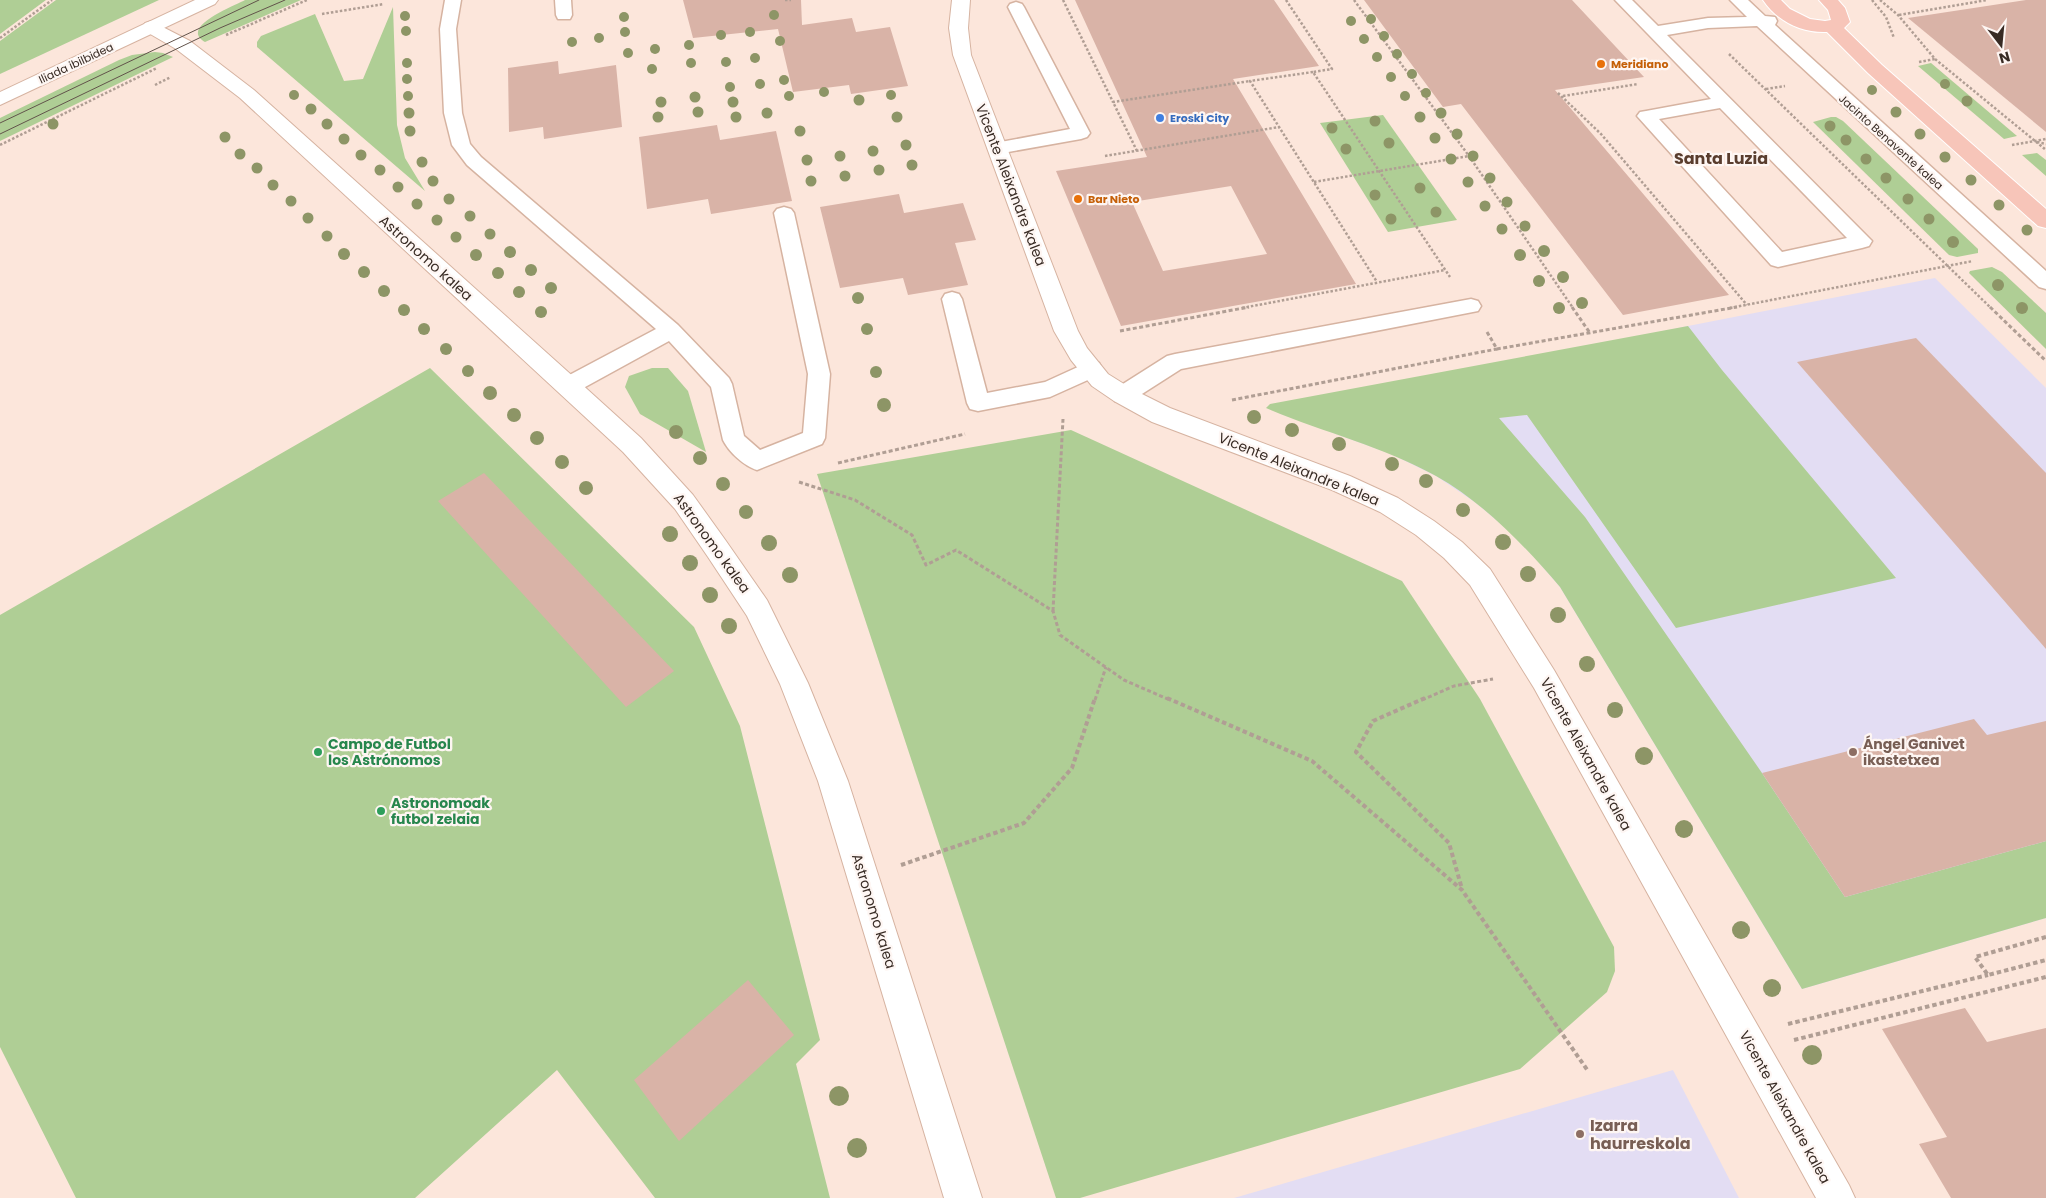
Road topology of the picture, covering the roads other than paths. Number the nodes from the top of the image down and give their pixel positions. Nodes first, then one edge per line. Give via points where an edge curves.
1 (209, 0) edge
2 (453, 0) edge
3 (961, 0) edge
4 (1624, 0) edge
5 (1738, 0) edge
6 (1772, 0) edge
7 (1828, 0) edge
8 (1016, 7) dead end
9 (1760, 21) junction
10 (1703, 24) junction
11 (1809, 24) junction
12 (1832, 27) junction
13 (151, 28) junction
14 (1654, 32) junction
15 (0, 99) edge
16 (1724, 102) junction
17 (998, 148) junction
18 (784, 213) dead end
19 (2046, 221) edge
20 (2046, 282) edge
21 (952, 298) dead end
22 (1471, 306) road end
23 (671, 330) junction
24 (1091, 369) junction
25 (568, 386) junction
26 (1123, 395) junction
27 (963, 1198) edge
28 (1836, 1198) edge

1 - 13 street, Iliada ibilbidea
2 - 23 lane via 448,29 453,113 461,145 474,161
3 - 17 street, Vicente Aleixandre kalea via 958,29 962,55
4 - 14 lane
5 - 9 lane, Jacinto Benavente kalea
5 - 10 lane via 1726,13
6 - 11 main road via 1786,15
7 - 12 main road via 1836,8 1841,22
8 - 17 lane via 1081,134
9 - 10 lane
9 - 11 lane
9 - 20 lane, Jacinto Benavente kalea
10 - 14 lane
11 - 12 main road
12 - 19 main road
13 - 15 street, Iliada ibilbidea
13 - 25 street, Astronomo kalea via 174,39 246,94
14 - 16 lane
16 - 16 lane via 1646,116 1778,260 1862,241
17 - 24 street, Vicente Aleixandre kalea via 1066,331
18 - 23 lane via 819,374 814,438 757,461 734,440 721,384
21 - 24 lane via 978,403 1050,389
22 - 26 lane via 1175,362
23 - 25 lane
24 - 26 street, Vicente Aleixandre kalea via 1100,380
25 - 27 street, Astronomo kalea via 632,445 684,502 757,608 794,683 830,772
26 - 28 street, Vicente Aleixandre kalea via 1161,415 1341,483 1388,505 1432,533 1480,577 1544,679

